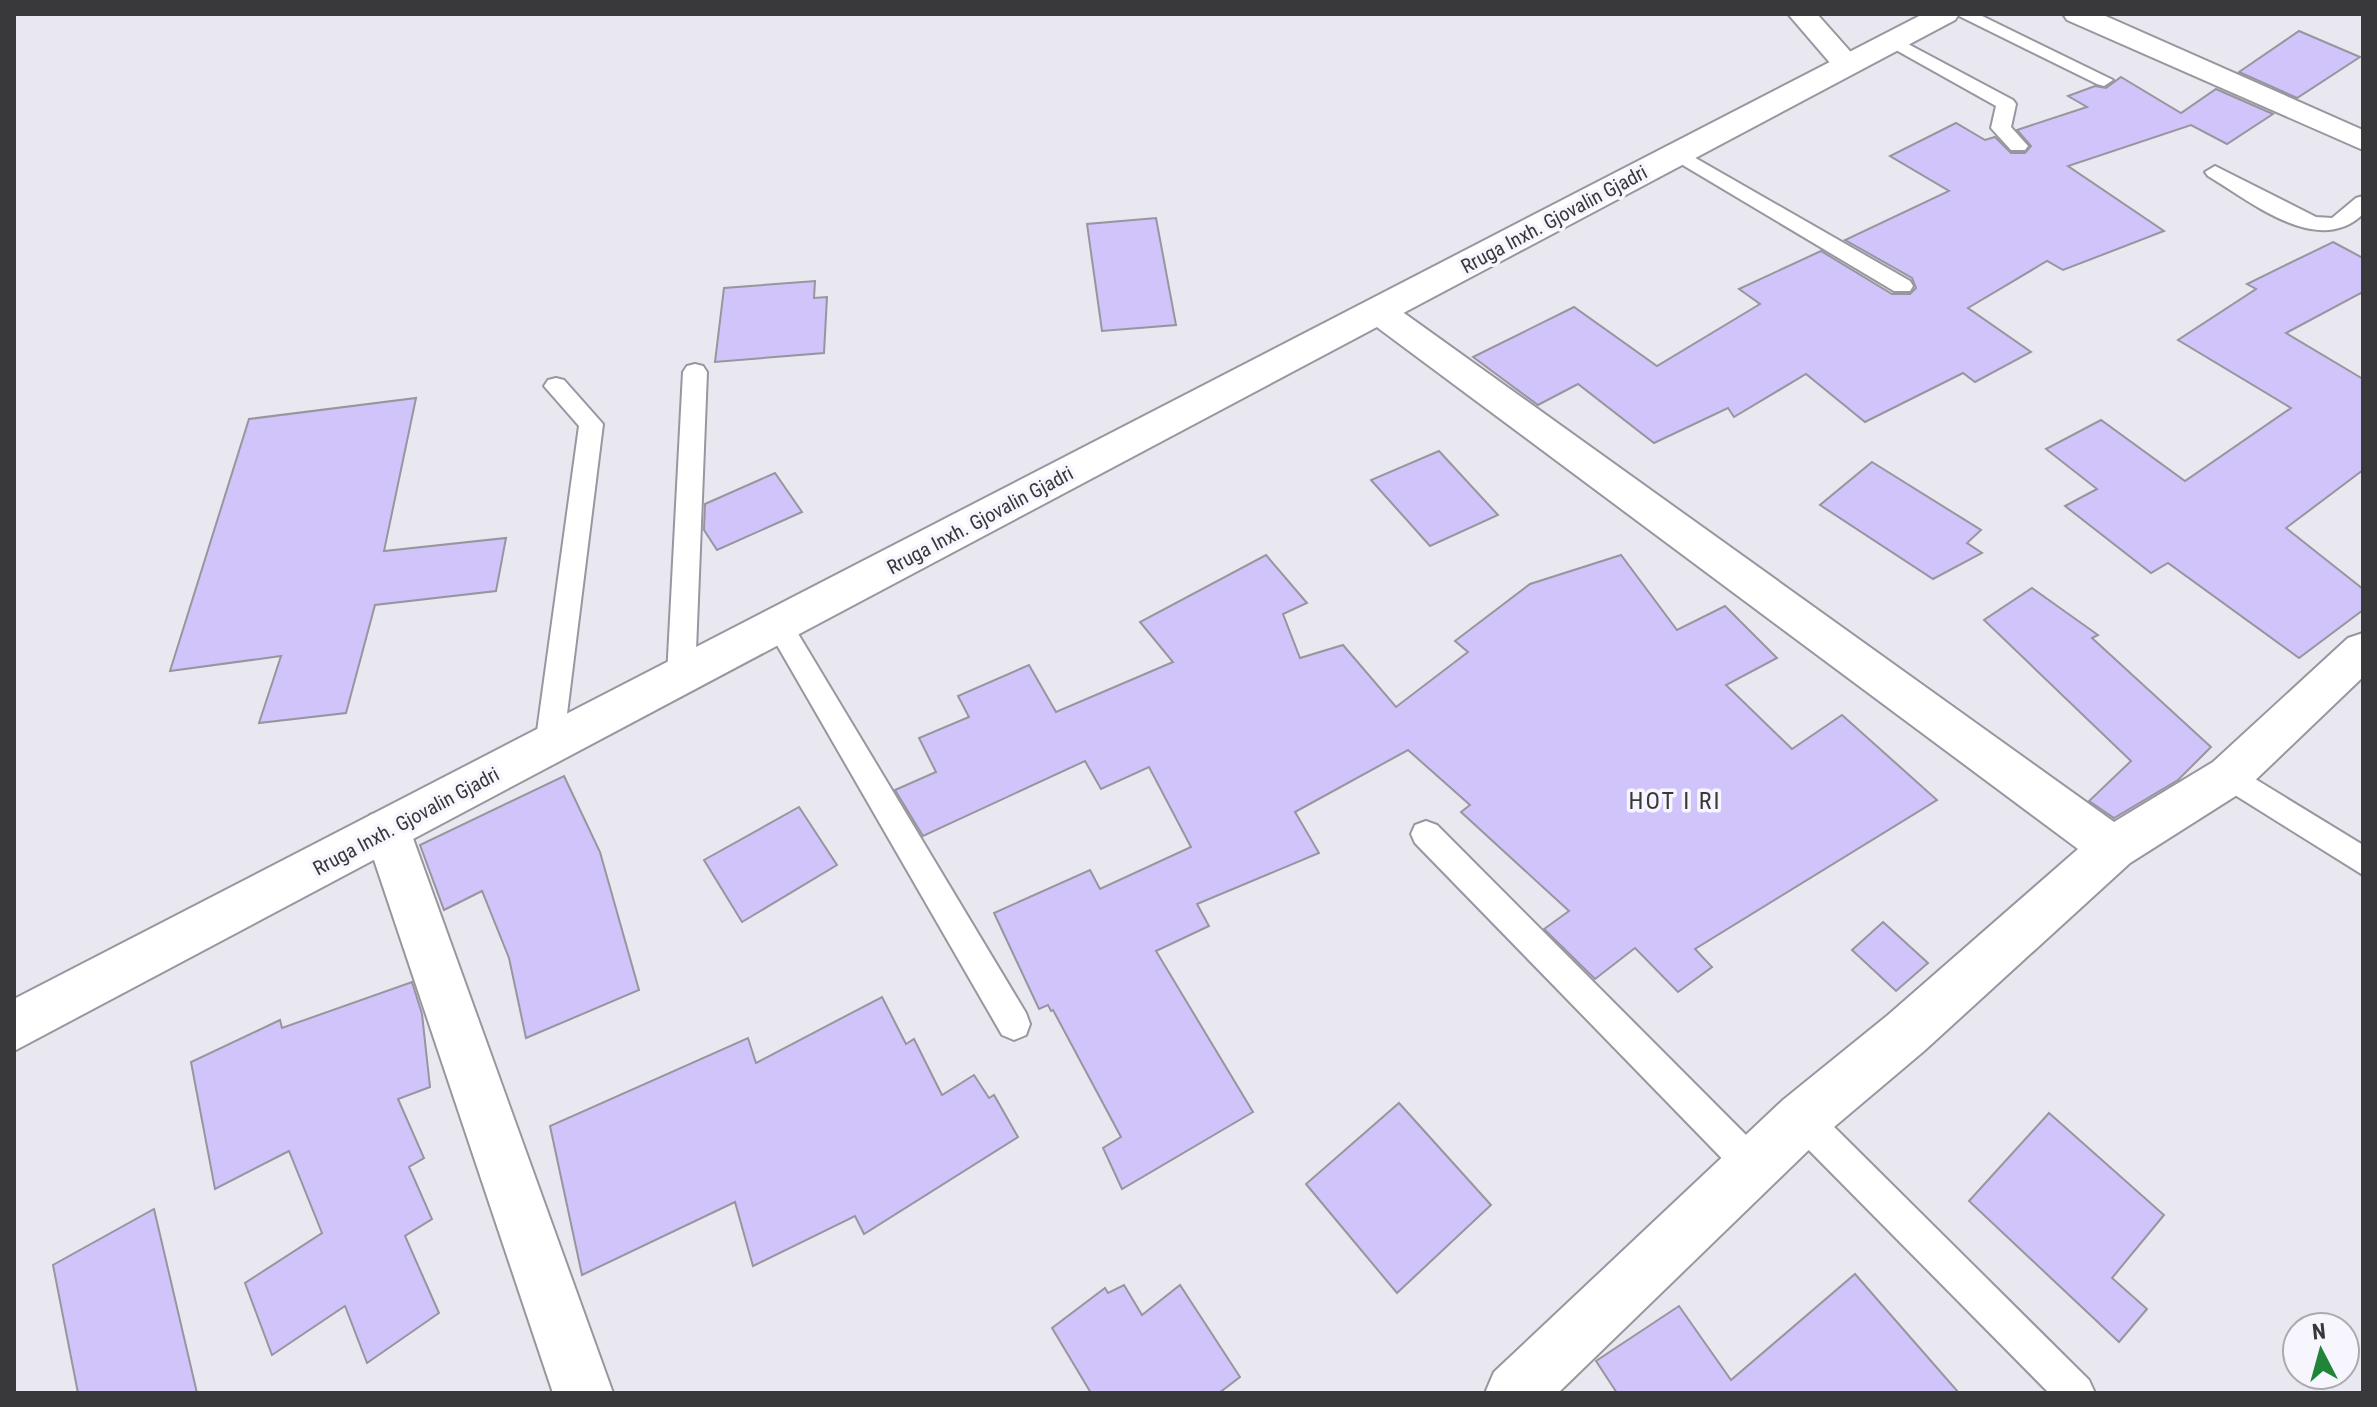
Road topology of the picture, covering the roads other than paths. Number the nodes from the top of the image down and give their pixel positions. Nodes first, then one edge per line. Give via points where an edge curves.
1 (1802, 14) edge
2 (1945, 14) edge
3 (1964, 14) edge
4 (2077, 14) edge
5 (1893, 41) junction
6 (1847, 65) junction
7 (2104, 80) dead end
8 (2363, 141) edge
9 (2018, 146) dead end
10 (1678, 154) junction
11 (2215, 172) dead end
12 (2363, 202) edge
13 (1902, 286) dead end
14 (1378, 311) junction
15 (695, 372) dead end
16 (556, 386) dead end
17 (779, 625) junction
18 (2363, 650) edge
19 (681, 676) junction
20 (549, 746) junction
21 (2229, 776) junction
22 (387, 830) junction
23 (1426, 834) dead end
24 (2113, 848) junction
25 (2363, 861) edge
26 (1014, 1024) dead end
27 (14, 1026) edge
28 (1802, 1119) junction
29 (1753, 1166) junction
30 (1541, 1384) edge
31 (583, 1393) edge
32 (2076, 1393) edge

1 - 6 street
2 - 5 street, Rruga Inxh. Gjovalin Gjadri
3 - 7 lane
4 - 8 street
5 - 6 street, Rruga Inxh. Gjovalin Gjadri
5 - 9 lane via 2006,104 2001,128
6 - 10 street, Rruga Inxh. Gjovalin Gjadri
10 - 13 lane
10 - 14 street, Rruga Inxh. Gjovalin Gjadri
11 - 12 lane via 2323,227 2339,223
14 - 17 street, Rruga Inxh. Gjovalin Gjadri
14 - 24 street
15 - 19 lane
16 - 20 lane via 591,424
17 - 19 street, Rruga Inxh. Gjovalin Gjadri
17 - 26 lane
18 - 21 street
19 - 20 street, Rruga Inxh. Gjovalin Gjadri
20 - 22 street, Rruga Inxh. Gjovalin Gjadri
21 - 24 street
21 - 25 lane
22 - 27 street, Rruga Inxh. Gjovalin Gjadri
22 - 31 street
23 - 29 lane
24 - 28 street
28 - 29 street
28 - 32 lane
29 - 30 street

